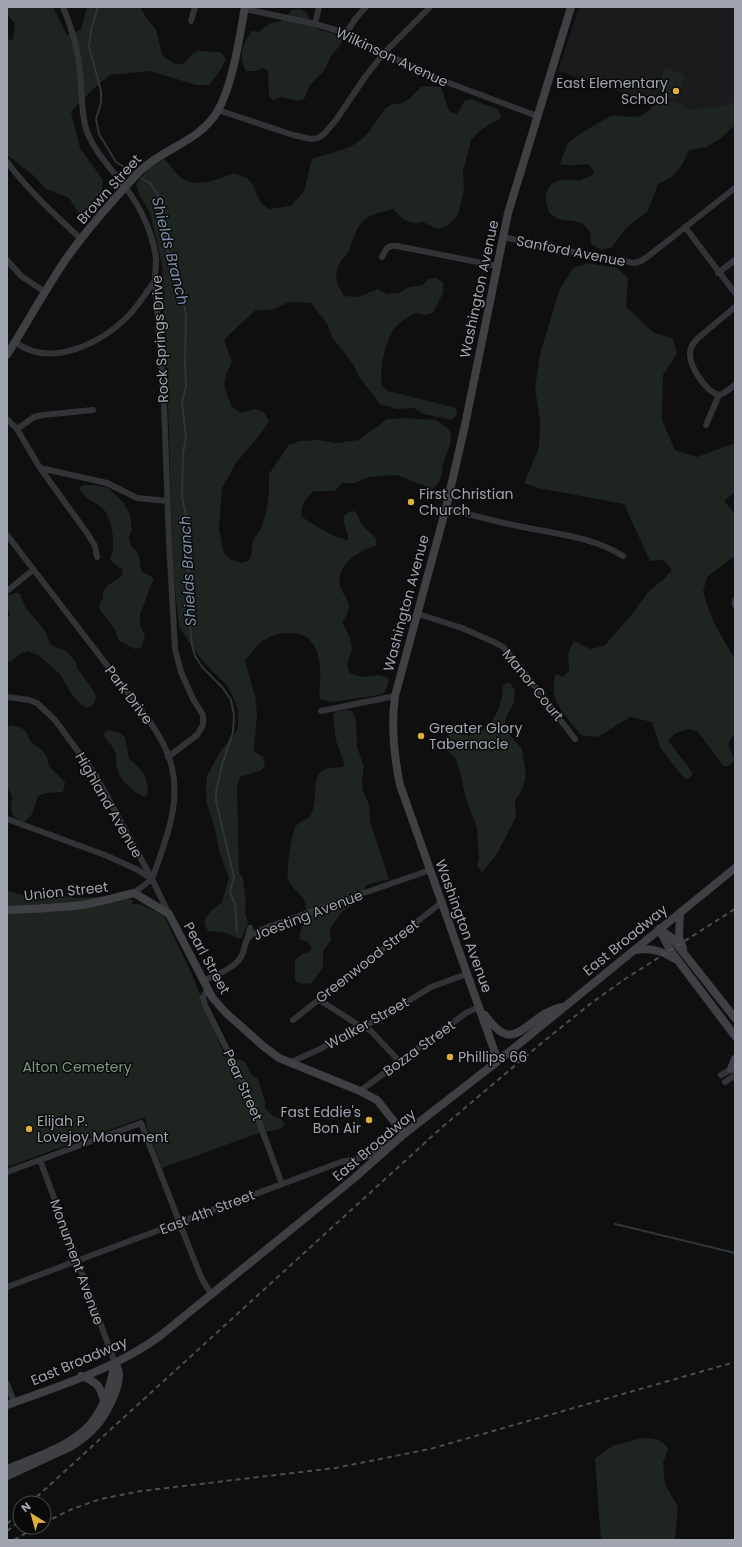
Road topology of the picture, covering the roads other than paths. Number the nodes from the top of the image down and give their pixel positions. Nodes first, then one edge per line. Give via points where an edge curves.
1 (63, 7) edge
2 (195, 7) edge
3 (319, 7) edge
4 (366, 7) edge
5 (430, 7) edge
6 (571, 7) edge
7 (245, 8) edge
8 (191, 21) dead end
9 (315, 24) junction
10 (346, 33) junction
11 (384, 53) junction
12 (218, 110) junction
13 (537, 116) junction
14 (7, 162) edge
15 (125, 187) junction
16 (735, 188) edge
17 (684, 227) junction
18 (503, 237) junction
19 (81, 239) junction
20 (382, 257) dead end
21 (7, 260) edge
22 (735, 260) edge
23 (497, 266) junction
24 (718, 272) junction
25 (155, 281) junction
26 (45, 292) junction
27 (735, 293) edge
28 (735, 307) edge
29 (15, 342) junction
30 (7, 355) edge
31 (735, 385) edge
32 (719, 395) junction
33 (93, 410) dead end
34 (7, 419) edge
35 (706, 425) dead end
36 (17, 429) junction
37 (40, 468) junction
38 (167, 502) junction
39 (446, 508) junction
40 (7, 536) edge
41 (623, 556) dead end
42 (97, 557) dead end
43 (33, 570) junction
44 (7, 591) edge
45 (735, 601) edge
46 (735, 605) edge
47 (418, 614) junction
48 (395, 696) junction
49 (7, 697) edge
50 (321, 711) dead end
51 (575, 739) dead end
52 (168, 757) junction
53 (7, 819) edge
54 (735, 868) edge
55 (430, 870) junction
56 (152, 879) junction
57 (134, 893) junction
58 (442, 902) junction
59 (7, 910) edge
60 (680, 913) junction
61 (169, 914) junction
62 (250, 928) dead end
63 (659, 929) junction
64 (247, 939) junction
65 (634, 950) junction
66 (685, 955) junction
67 (679, 962) junction
68 (467, 974) junction
69 (203, 981) junction
70 (208, 990) junction
71 (318, 999) junction
72 (569, 1003) junction
73 (479, 1007) junction
74 (735, 1018) edge
75 (293, 1020) dead end
76 (360, 1026) junction
77 (733, 1034) edge
78 (735, 1043) edge
79 (735, 1059) edge
80 (399, 1062) junction
81 (498, 1062) junction
82 (289, 1063) junction
83 (734, 1070) edge
84 (721, 1075) dead end
85 (725, 1082) dead end
86 (360, 1091) junction
87 (404, 1134) junction
88 (40, 1160) junction
89 (7, 1172) edge
90 (282, 1184) junction
91 (180, 1222) junction
92 (77, 1260) junction
93 (7, 1287) edge
94 (211, 1294) junction
95 (115, 1363) junction
96 (81, 1376) junction
97 (7, 1384) edge
98 (104, 1401) junction
99 (10, 1403) edge
100 (7, 1469) edge
101 (7, 1476) edge

1 - 15 street, Rock Springs Drive via 78,54 86,129 102,159
2 - 8 street
3 - 9 street
4 - 10 street
5 - 11 street
6 - 13 main road, Washington Avenue
7 - 9 street, Wilkinson Avenue
7 - 12 main road, Brown Street via 231,73
9 - 10 street, Wilkinson Avenue
10 - 11 street, Wilkinson Avenue
11 - 12 street via 328,131 318,138 293,135
11 - 13 street, Wilkinson Avenue via 441,80
12 - 15 main road, Brown Street via 202,129 148,164
13 - 18 main road, Washington Avenue via 513,194
14 - 19 street via 36,197
15 - 19 main road, Brown Street
15 - 25 street, Rock Springs Drive via 140,212 152,241 156,261
16 - 17 street, Sanford Avenue
17 - 18 street, Sanford Avenue via 634,263
17 - 24 street
18 - 23 main road, Washington Avenue
19 - 26 main road, Brown Street
20 - 23 street via 386,248 397,246
21 - 26 street via 21,276
22 - 24 street
23 - 39 main road, Washington Avenue
24 - 27 street
25 - 29 street via 130,314 93,342 73,350 54,353 36,351
25 - 38 street, Rock Springs Drive via 164,404
26 - 29 main road, Brown Street
28 - 32 street via 692,345 690,352 692,366 712,392
29 - 30 main road, Brown Street
31 - 32 street
32 - 35 street
33 - 36 street via 34,417
34 - 36 street
36 - 37 street
37 - 38 street via 107,483 137,498
37 - 42 street via 87,532 95,546
38 - 52 street, Rock Springs Drive via 175,648 181,672 203,715 203,725 197,735
39 - 41 street via 573,536 610,548
39 - 47 main road, Washington Avenue via 427,572
40 - 43 street, Park Drive
43 - 44 street
43 - 52 street, Park Drive via 146,716
45 - 46 street
47 - 48 main road, Washington Avenue
47 - 51 street, Manor Court via 462,628 503,647
48 - 50 street
48 - 55 main road, Washington Avenue via 393,723 399,781
49 - 56 street, Highland Avenue via 37,703 55,720 96,776
52 - 56 street, Park Drive via 174,782 173,809
53 - 56 street via 111,858
54 - 60 main road, East Broadway
55 - 58 main road, Washington Avenue
55 - 64 street, Joesting Avenue via 301,915 255,933
56 - 57 street
56 - 61 street, Pearl Street
57 - 59 main road, Union Street via 83,905
57 - 61 main road
58 - 68 main road, Washington Avenue
58 - 71 street, Greenwood Street
60 - 63 main road, East Broadway
60 - 66 main road via 679,937
61 - 69 main road, Pearl Street
62 - 64 street
63 - 65 main road, East Broadway
63 - 66 main road via 671,937
63 - 67 main road
64 - 69 street, Joesting Avenue via 242,956 233,966
65 - 67 main road via 656,950
65 - 72 main road, East Broadway
66 - 74 main road
67 - 77 main road
68 - 73 main road, Washington Avenue
68 - 76 street, Walker Street via 432,987 376,1022
69 - 70 main road, Pearl Street
70 - 82 main road, Pearl Street via 217,1004 241,1027 273,1055
70 - 90 street, Pear Street via 203,997 205,1005 248,1092
71 - 75 street, Greenwood Street
71 - 76 street
72 - 73 main road via 545,1013 523,1030 508,1035 496,1030
72 - 81 main road, East Broadway
73 - 80 street, Bozza Street via 466,1013
73 - 81 main road, Washington Avenue
76 - 80 street via 370,1030
76 - 82 street, Walker Street
77 - 78 main road
79 - 83 main road
80 - 86 street, Bozza Street
81 - 87 main road, East Broadway
82 - 86 main road, Pearl Street
83 - 84 street
83 - 85 street
86 - 87 main road, Pearl Street via 382,1104
87 - 90 street, East 4th Street via 369,1156 349,1159
87 - 94 main road, East Broadway via 352,1180
88 - 89 street
88 - 91 street via 141,1123
88 - 92 street, Monument Avenue
90 - 91 street, East 4th Street
91 - 92 street, East 4th Street
91 - 94 street via 200,1275
92 - 93 street, East 4th Street
92 - 95 street, Monument Avenue
94 - 95 main road, East Broadway via 145,1346
95 - 96 main road, East Broadway
95 - 98 main road
95 - 101 main road via 118,1382 110,1404 96,1426 72,1446
96 - 98 main road via 94,1381
96 - 99 main road, East Broadway
97 - 99 street
98 - 100 main road via 97,1416 74,1438

